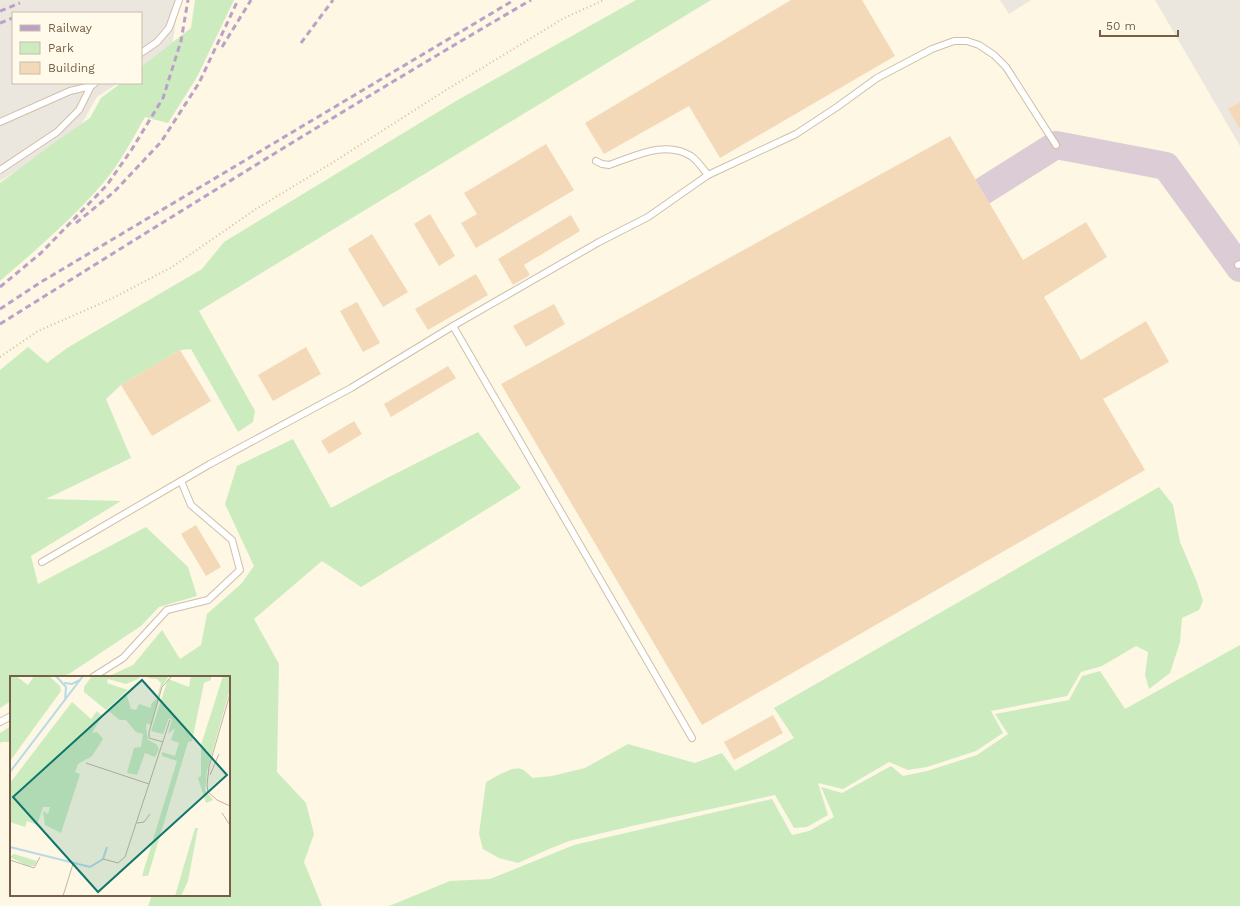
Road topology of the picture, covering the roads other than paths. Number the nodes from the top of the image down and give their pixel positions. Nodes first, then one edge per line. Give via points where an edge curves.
1 (179, 0) edge
2 (142, 52) edge
3 (93, 84) edge
4 (0, 122) edge
5 (1056, 145) dead end
6 (596, 161) dead end
7 (0, 170) edge
8 (708, 175) junction
9 (453, 326) junction
10 (181, 481) junction
11 (42, 562) dead end
12 (96, 676) edge
13 (10, 717) edge
14 (0, 722) edge
15 (692, 738) dead end

1 - 2 lane via 169,28 157,42
3 - 4 lane via 70,91
3 - 7 lane via 79,110 57,132
5 - 8 lane via 1006,67 979,45 967,40 954,41 932,49 877,78 796,134
6 - 8 lane via 609,164 665,148 679,150 692,156
8 - 9 lane via 648,217 599,242
9 - 10 lane via 351,388
9 - 15 lane
10 - 11 lane
10 - 12 lane via 191,505 232,540 240,570 208,600 168,610 123,658
13 - 14 lane

